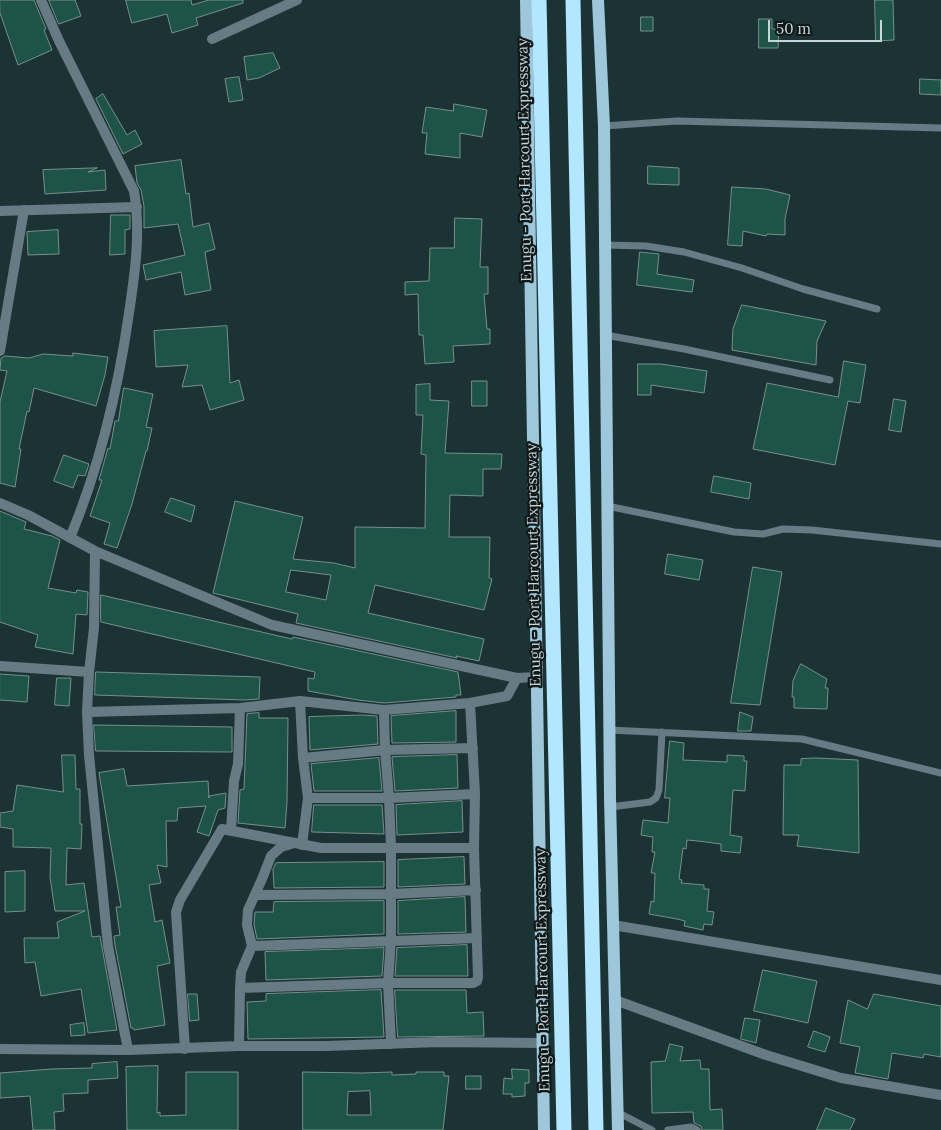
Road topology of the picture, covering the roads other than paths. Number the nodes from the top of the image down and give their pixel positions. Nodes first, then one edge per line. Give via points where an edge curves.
1 (42, 0) edge
2 (296, 0) edge
3 (526, 0) edge
4 (539, 0) edge
5 (573, 0) edge
6 (598, 0) edge
7 (212, 39) dead end
8 (604, 126) junction
9 (941, 128) edge
10 (137, 207) junction
11 (24, 210) junction
12 (0, 211) edge
13 (605, 245) junction
14 (877, 309) dead end
15 (605, 335) junction
16 (0, 351) edge
17 (830, 380) dead end
18 (0, 502) edge
19 (607, 506) junction
20 (70, 538) junction
21 (941, 544) edge
22 (95, 551) junction
23 (0, 666) edge
24 (89, 672) junction
25 (537, 677) junction
26 (517, 678) junction
27 (300, 702) junction
28 (470, 703) junction
29 (240, 708) junction
30 (384, 710) junction
31 (87, 712) junction
32 (609, 730) junction
33 (662, 732) junction
34 (474, 748) junction
35 (384, 750) junction
36 (302, 758) junction
37 (941, 773) edge
38 (476, 794) junction
39 (308, 798) junction
40 (389, 798) junction
41 (610, 807) junction
42 (231, 831) junction
43 (291, 843) junction
44 (302, 846) junction
45 (391, 847) junction
46 (474, 848) junction
47 (476, 890) junction
48 (391, 894) junction
49 (256, 895) junction
50 (613, 925) junction
51 (477, 938) junction
52 (391, 940) junction
53 (252, 946) junction
54 (941, 980) edge
55 (388, 983) junction
56 (240, 988) junction
57 (615, 1000) junction
58 (542, 1043) junction
59 (391, 1044) junction
60 (240, 1046) junction
61 (0, 1049) edge
62 (184, 1049) junction
63 (128, 1050) junction
64 (941, 1095) edge
65 (617, 1112) junction
66 (544, 1130) edge
67 (564, 1130) edge
68 (596, 1130) edge
69 (618, 1130) edge
70 (652, 1130) edge
71 (668, 1130) edge
72 (697, 1130) edge

1 - 10 street via 134,192
2 - 7 street
3 - 25 main road, Enugu - Port Harcourt Expressway
4 - 67 highway, Enugu - Port Harcourt Expressway
5 - 68 highway
6 - 8 main road
8 - 9 lane via 677,120
8 - 13 main road
10 - 11 street
10 - 20 street via 135,271 121,369 100,452
11 - 12 street
11 - 16 street
13 - 14 lane via 646,246 684,252
13 - 15 main road
15 - 17 lane
15 - 19 main road
18 - 20 street
19 - 21 lane via 734,532 763,534 783,529 812,530
19 - 32 main road
20 - 22 street
22 - 24 street via 94,628
22 - 26 street via 272,625
23 - 24 street
24 - 31 street
25 - 26 street
25 - 58 main road, Enugu - Port Harcourt Expressway
26 - 28 street via 507,696
27 - 29 street
27 - 30 street
27 - 36 street
28 - 30 street
28 - 34 street
29 - 31 street
29 - 42 street
30 - 35 street
31 - 63 street via 108,946
32 - 33 lane
32 - 41 main road
33 - 37 lane via 802,739
33 - 41 lane via 656,798 650,802
34 - 35 street
34 - 38 street
35 - 36 street
35 - 40 street
36 - 39 street
38 - 40 street
38 - 46 street
39 - 40 street
39 - 44 street
40 - 45 street
41 - 50 main road
42 - 43 street
42 - 62 street via 220,831 176,912
43 - 44 street
43 - 49 street via 270,856
44 - 45 street
45 - 46 street
45 - 48 street
46 - 47 street
47 - 48 street
47 - 51 street
48 - 49 street
48 - 52 street
49 - 53 street via 248,910 247,925
50 - 54 street
50 - 57 main road
51 - 52 street
51 - 55 street via 477,981
52 - 53 street
52 - 55 street
53 - 56 street via 241,972
55 - 56 street
55 - 59 street
56 - 60 street
57 - 64 street via 766,1056 842,1078
57 - 65 main road
58 - 59 street
58 - 66 main road, Enugu - Port Harcourt Expressway
59 - 60 street
60 - 62 street
61 - 63 street
62 - 63 street
65 - 69 main road
65 - 70 lane
71 - 72 lane via 691,1127

